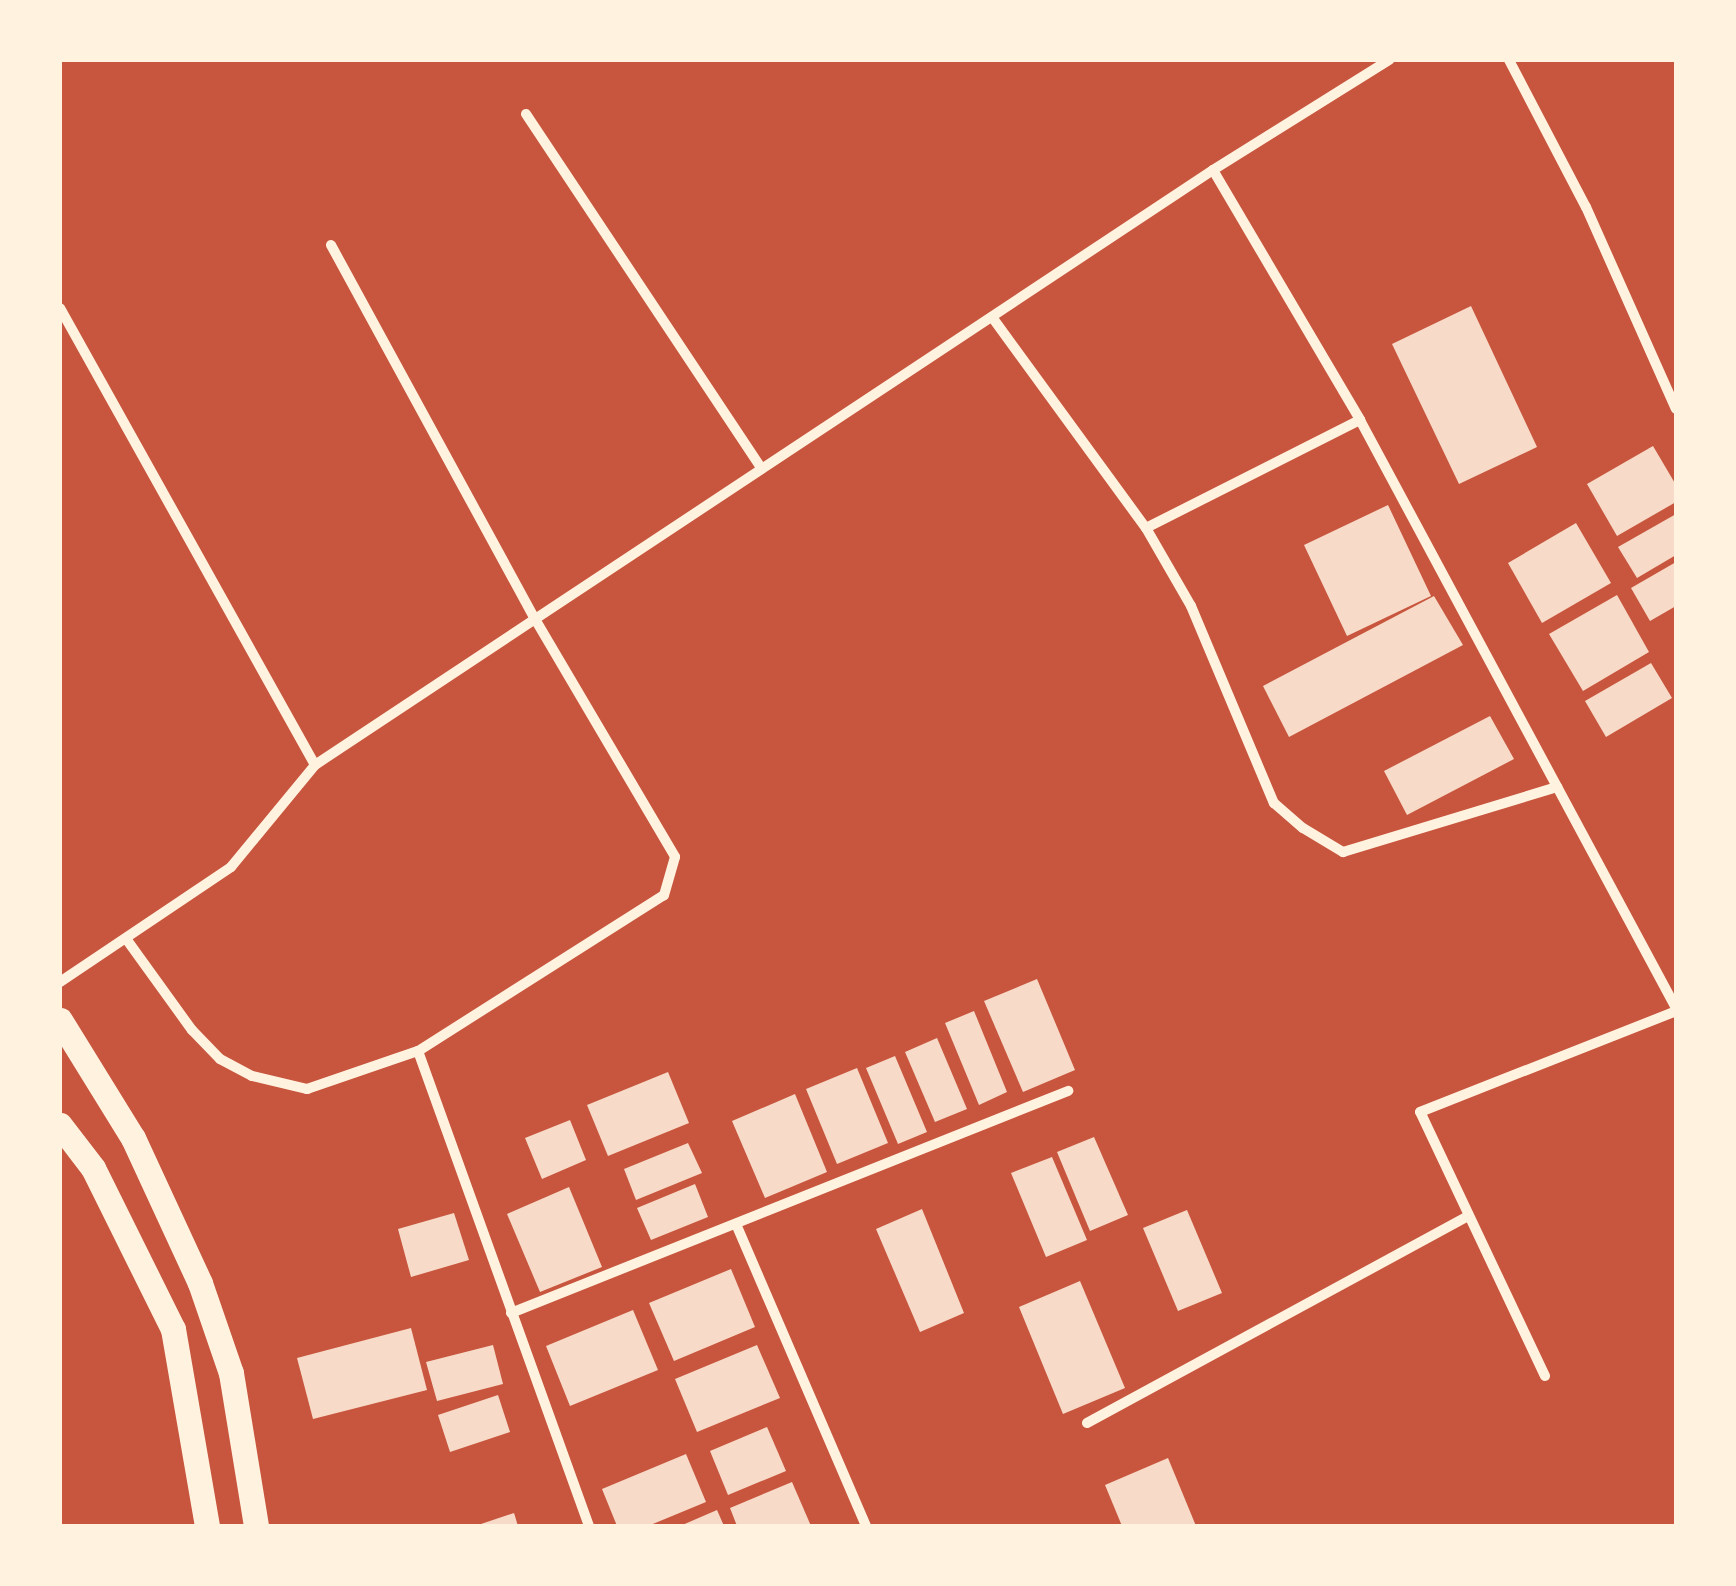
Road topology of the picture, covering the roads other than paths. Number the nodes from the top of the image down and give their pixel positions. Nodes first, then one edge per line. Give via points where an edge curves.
1 (1389, 60) edge
2 (1510, 60) edge
3 (526, 114) dead end
4 (1213, 170) junction
5 (331, 245) dead end
6 (60, 308) edge
7 (992, 317) junction
8 (1676, 409) edge
9 (1360, 420) junction
10 (762, 469) junction
11 (1146, 528) junction
12 (534, 619) junction
13 (314, 765) junction
14 (1557, 787) junction
15 (126, 940) junction
16 (60, 982) edge
17 (1676, 1010) edge
18 (60, 1020) edge
19 (418, 1051) junction
20 (1068, 1091) dead end
21 (60, 1125) edge
22 (1469, 1216) junction
23 (736, 1224) junction
24 (510, 1314) junction
25 (1545, 1376) dead end
26 (1087, 1424) dead end
27 (207, 1526) edge
28 (256, 1526) edge
29 (589, 1526) edge
30 (866, 1526) edge

1 - 4 street
2 - 8 street via 1586,207
3 - 10 street
4 - 7 street
4 - 9 street
5 - 12 street
6 - 13 street
7 - 10 street
7 - 11 street
9 - 11 street
9 - 14 street
10 - 12 street
11 - 14 street via 1190,606 1274,803 1303,828 1343,852
12 - 13 street
12 - 19 street via 674,857 675,874 664,896
13 - 15 street via 230,867
14 - 17 street
15 - 16 street
15 - 19 street via 192,1030 220,1059 252,1076 307,1090
17 - 22 street via 1420,1112
18 - 28 main road via 133,1138 200,1283 232,1373
19 - 24 street
20 - 23 street
21 - 27 main road via 93,1168 173,1329
22 - 25 street
22 - 26 street
23 - 24 street
23 - 30 street
24 - 29 street

